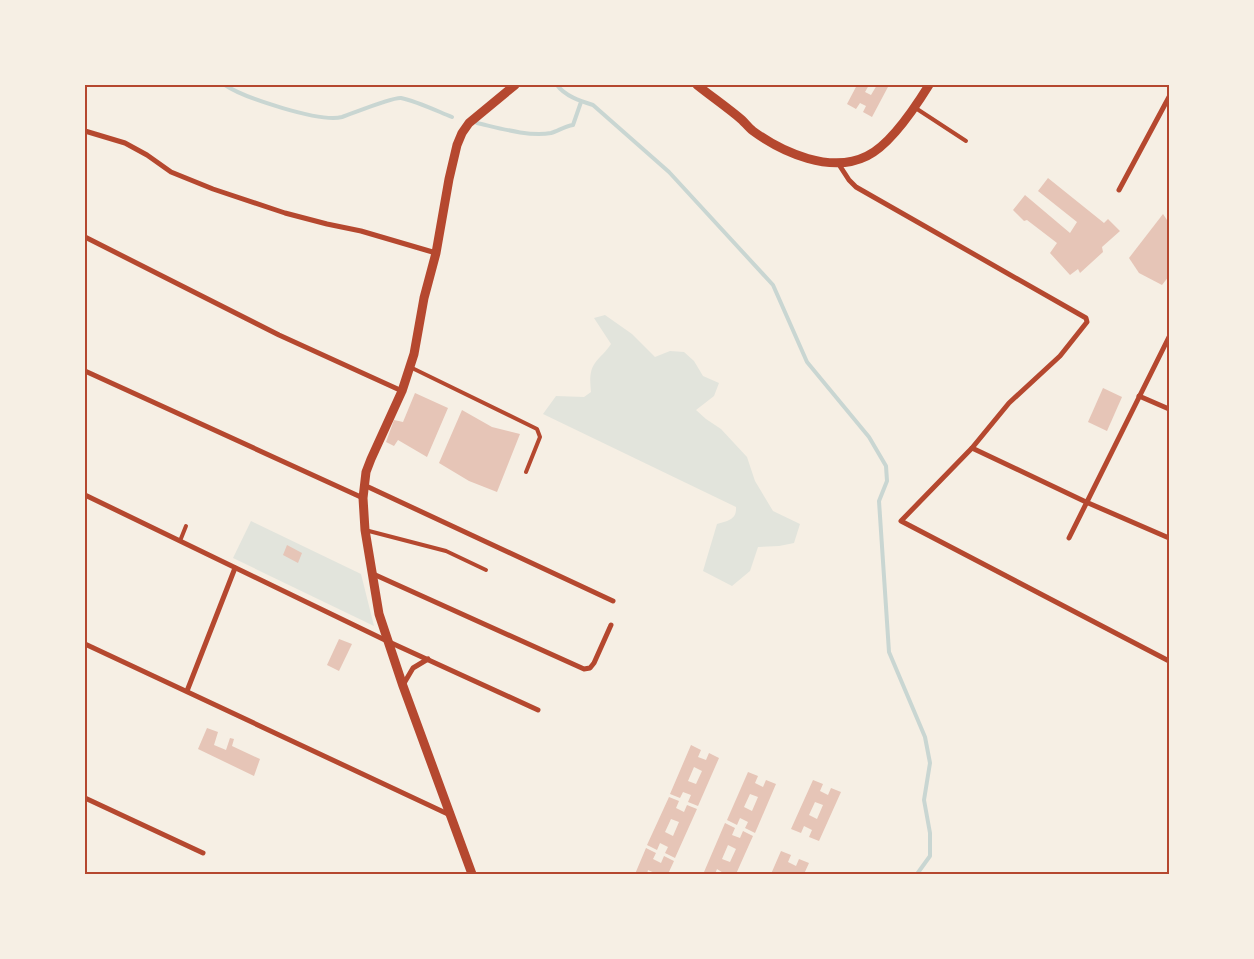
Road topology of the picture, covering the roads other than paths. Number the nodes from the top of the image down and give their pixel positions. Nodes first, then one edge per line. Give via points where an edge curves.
1 (697, 85) edge
2 (929, 85) edge
3 (510, 86) edge
4 (1169, 97) edge
5 (914, 107) junction
6 (85, 131) edge
7 (966, 141) dead end
8 (838, 163) junction
9 (1119, 190) dead end
10 (85, 237) edge
11 (436, 254) junction
12 (1169, 337) edge
13 (410, 367) junction
14 (85, 371) edge
15 (402, 391) junction
16 (1139, 396) junction
17 (1169, 409) edge
18 (972, 448) junction
19 (526, 472) dead end
20 (364, 485) junction
21 (85, 494) edge
22 (363, 498) junction
23 (1086, 502) junction
24 (186, 526) dead end
25 (365, 530) junction
26 (1069, 538) dead end
27 (1169, 538) edge
28 (180, 541) junction
29 (236, 568) junction
30 (486, 570) dead end
31 (371, 573) junction
32 (613, 601) dead end
33 (611, 625) dead end
34 (386, 641) junction
35 (85, 644) edge
36 (428, 659) junction
37 (1169, 661) edge
38 (403, 686) junction
39 (187, 691) junction
40 (538, 710) dead end
41 (85, 798) edge
42 (450, 815) junction
43 (203, 853) dead end
44 (472, 874) edge

1 - 8 street via 751,130 778,147
2 - 5 street
3 - 11 street via 462,133 453,159
4 - 9 street
5 - 7 lane
5 - 8 street via 869,155
6 - 11 street via 125,143 171,172 213,189 285,213 361,231
8 - 18 street via 856,187 1086,318 1084,327 1060,356 1009,403
10 - 15 street via 264,328
11 - 13 street
12 - 16 street
13 - 15 street
13 - 19 lane via 537,429 540,437
14 - 22 street
15 - 20 street via 374,451
16 - 17 street
16 - 23 street
18 - 23 street
18 - 37 street via 901,521
20 - 22 street
20 - 32 street
21 - 28 street
22 - 25 street
23 - 26 street
23 - 27 street
24 - 28 lane
25 - 30 lane via 446,551
25 - 31 street
28 - 29 street
29 - 34 street
29 - 39 street
31 - 33 street via 584,669 594,663
31 - 34 street
34 - 36 street
34 - 38 street
35 - 39 street
36 - 38 street via 412,668
36 - 40 street
38 - 42 street
39 - 42 street
41 - 43 street
42 - 44 street

